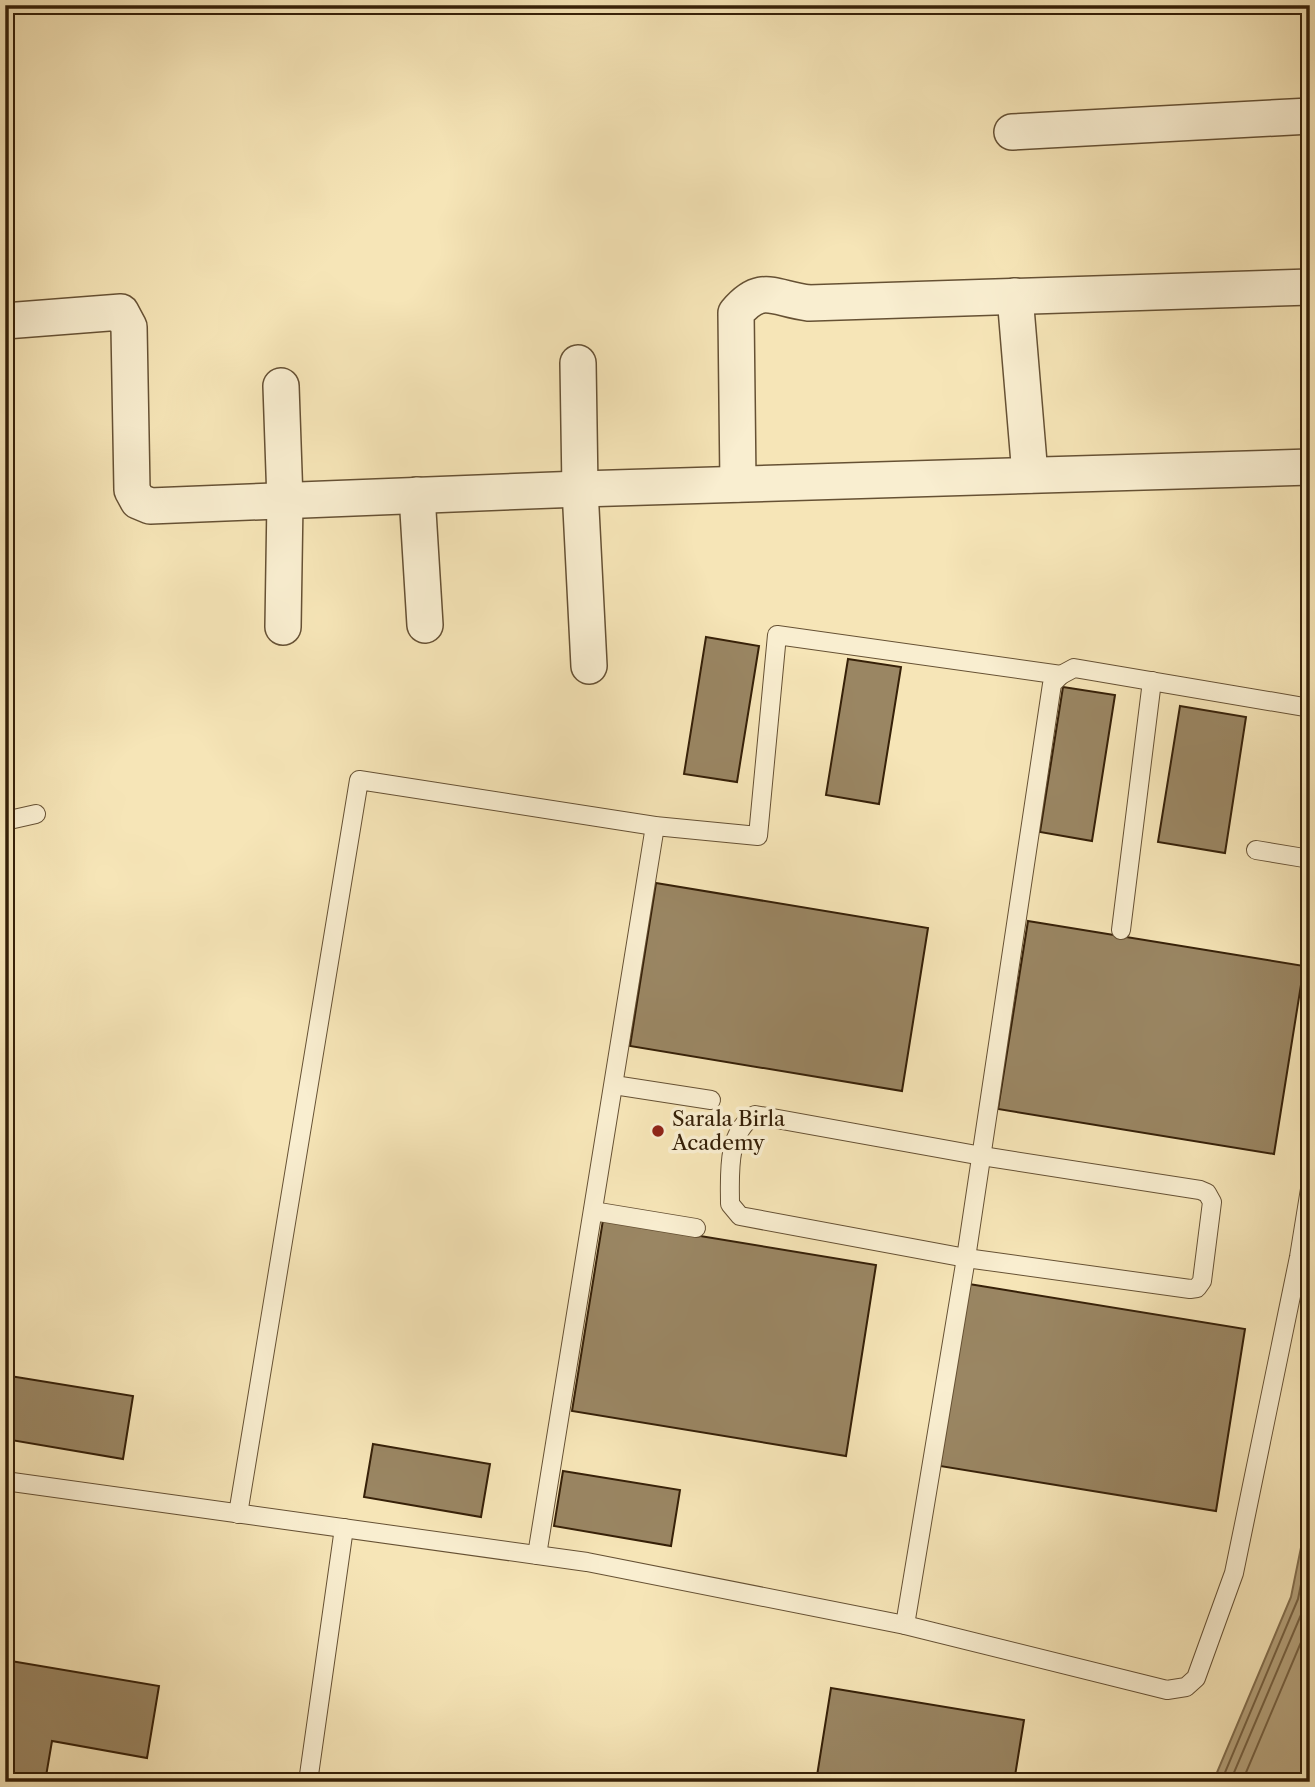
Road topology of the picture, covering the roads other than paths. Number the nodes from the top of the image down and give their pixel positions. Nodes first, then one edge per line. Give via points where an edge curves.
1 (1310, 116) edge
2 (1012, 132) dead end
3 (1310, 287) edge
4 (1015, 296) junction
5 (5, 321) edge
6 (578, 363) dead end
7 (281, 386) dead end
8 (1310, 467) edge
9 (1030, 475) junction
10 (738, 484) junction
11 (580, 489) junction
12 (418, 495) junction
13 (285, 501) junction
14 (425, 625) dead end
15 (283, 627) dead end
16 (589, 666) dead end
17 (1061, 675) junction
18 (1152, 681) junction
19 (1310, 708) edge
20 (36, 814) dead end
21 (5, 821) edge
22 (655, 826) junction
23 (1256, 850) dead end
24 (1310, 859) edge
25 (1121, 930) dead end
26 (614, 1085) junction
27 (711, 1100) dead end
28 (982, 1156) junction
29 (1310, 1189) edge
30 (593, 1211) junction
31 (696, 1228) dead end
32 (966, 1258) junction
33 (5, 1481) edge
34 (238, 1514) junction
35 (344, 1528) junction
36 (537, 1555) junction
37 (905, 1625) junction
38 (308, 1782) edge

1 - 2 street
3 - 4 street
4 - 9 street
4 - 10 street via 809,303 769,294 749,298 736,313
5 - 13 street via 121,312 129,327 132,490 138,501 150,506
6 - 11 street
7 - 13 street
8 - 9 street
9 - 10 street
10 - 11 street
11 - 12 street
11 - 16 street
12 - 13 street
12 - 14 street
13 - 15 street
17 - 18 lane via 1074,668
17 - 22 lane via 777,635 758,836
17 - 28 lane via 1052,684
18 - 19 lane
18 - 25 lane
20 - 21 lane
22 - 26 lane
22 - 34 lane via 359,780
23 - 24 lane
26 - 27 lane
26 - 30 lane
28 - 32 lane
28 - 32 lane via 1207,1193 1212,1202 1202,1281 1190,1289
28 - 32 lane via 755,1115 742,1123 729,1161 730,1204 740,1216
29 - 37 lane via 1234,1573 1196,1678 1186,1687 1167,1690
30 - 31 lane
30 - 36 lane
32 - 37 lane
33 - 34 lane
34 - 35 lane
35 - 36 lane
35 - 38 lane
36 - 37 lane

